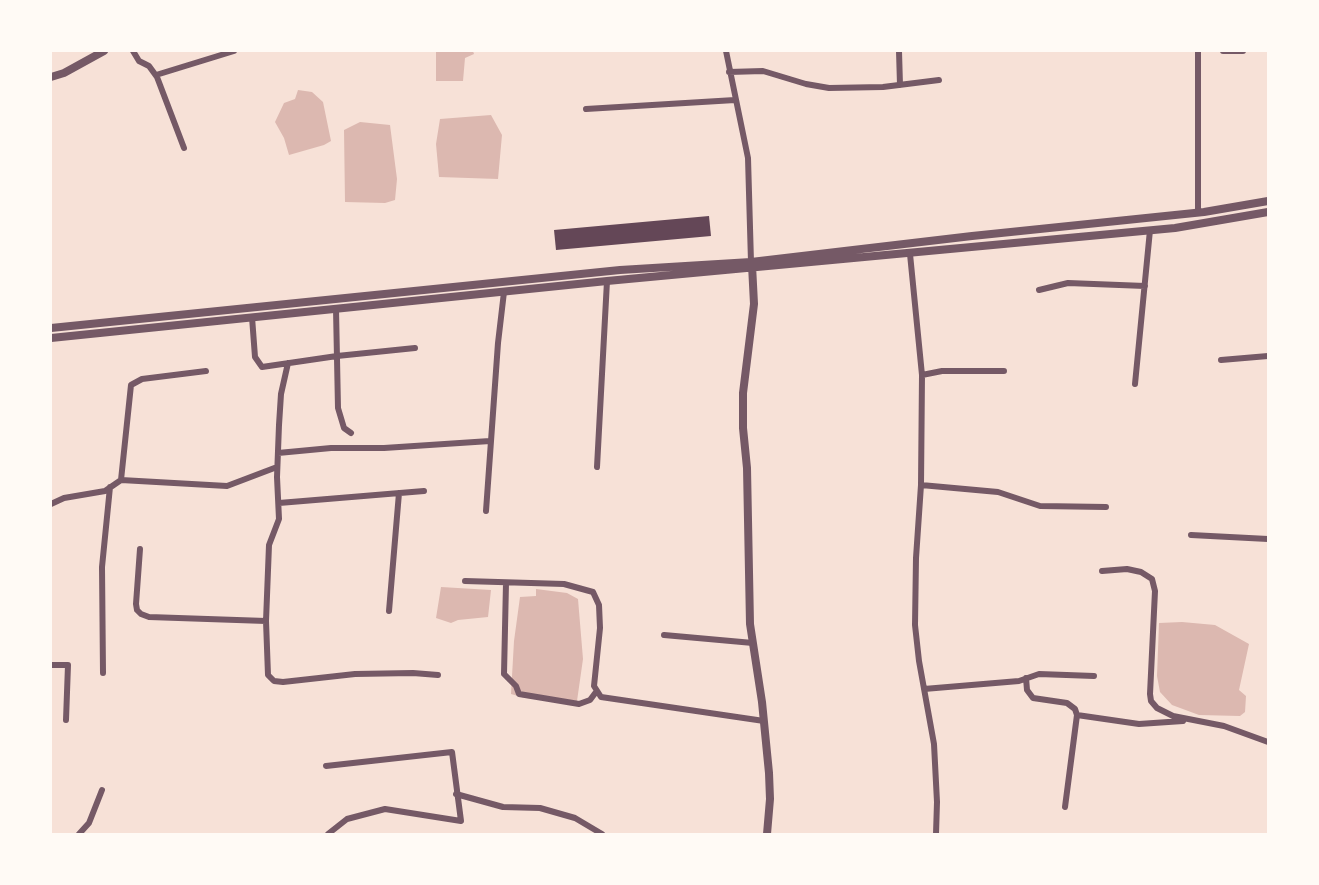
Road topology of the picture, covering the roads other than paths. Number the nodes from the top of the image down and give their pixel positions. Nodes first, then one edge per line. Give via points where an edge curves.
1 (104, 51) edge
2 (133, 51) edge
3 (234, 51) edge
4 (726, 51) edge
5 (899, 51) edge
6 (1198, 51) edge
7 (1223, 51) edge
8 (1243, 51) edge
9 (729, 72) junction
10 (156, 75) junction
11 (51, 77) edge
12 (939, 80) dead end
13 (900, 85) junction
14 (734, 100) junction
15 (586, 109) dead end
16 (184, 148) dead end
17 (1268, 201) edge
18 (1268, 212) edge
19 (1198, 213) junction
20 (1150, 230) junction
21 (910, 254) junction
22 (752, 264) junction
23 (607, 281) junction
24 (1145, 286) junction
25 (1039, 290) dead end
26 (504, 292) junction
27 (268, 305) junction
28 (336, 309) junction
29 (268, 316) junction
30 (252, 317) junction
31 (51, 328) edge
32 (51, 338) edge
33 (415, 348) dead end
34 (337, 356) junction
35 (1268, 356) edge
36 (1220, 360) dead end
37 (288, 363) junction
38 (206, 371) dead end
39 (1004, 371) dead end
40 (922, 375) junction
41 (1135, 384) dead end
42 (351, 433) dead end
43 (491, 441) junction
44 (278, 453) junction
45 (277, 467) junction
46 (597, 467) dead end
47 (121, 480) junction
48 (921, 485) junction
49 (110, 486) junction
50 (424, 491) dead end
51 (399, 493) junction
52 (279, 503) junction
53 (51, 504) edge
54 (1106, 508) dead end
55 (486, 511) dead end
56 (1191, 535) dead end
57 (1268, 539) edge
58 (139, 549) dead end
59 (1102, 570) dead end
60 (465, 581) dead end
61 (506, 583) junction
62 (388, 611) dead end
63 (266, 621) junction
64 (664, 635) dead end
65 (753, 643) junction
66 (51, 665) edge
67 (103, 673) dead end
68 (438, 675) dead end
69 (1094, 676) dead end
70 (1026, 678) junction
71 (924, 689) junction
72 (596, 692) junction
73 (1077, 715) junction
74 (66, 720) dead end
75 (1192, 720) junction
76 (764, 721) junction
77 (1268, 741) edge
78 (326, 766) dead end
79 (102, 790) dead end
80 (456, 794) junction
81 (1065, 807) dead end
82 (79, 834) edge
83 (328, 834) edge
84 (602, 834) edge
85 (767, 834) edge
86 (936, 834) edge

1 - 11 street
2 - 10 street
3 - 10 street
4 - 9 street
5 - 13 street
6 - 19 street
7 - 8 street
9 - 13 street via 763,71 829,88
9 - 14 street
10 - 16 street
12 - 13 street
14 - 15 street
14 - 22 street via 748,158
17 - 19 street
18 - 20 street
19 - 22 street
20 - 21 street
20 - 24 street
21 - 22 street
21 - 40 street
22 - 23 street
22 - 27 street via 620,270
22 - 65 street via 754,304 743,428
23 - 26 street
23 - 46 street
24 - 25 street via 1068,283
24 - 41 street
26 - 28 street
26 - 43 street
27 - 29 street
27 - 31 street
28 - 29 street
28 - 34 street
29 - 30 street
30 - 32 street
30 - 37 street via 255,357 262,367
33 - 34 street
34 - 37 street
34 - 42 street via 338,408 344,428
35 - 36 street
37 - 44 street via 281,394
38 - 47 street via 142,379 131,385
39 - 40 street
40 - 48 street
43 - 44 street
43 - 55 street
44 - 45 street
45 - 47 street via 227,486
45 - 52 street
47 - 49 street
48 - 54 street via 998,492 1040,506
48 - 71 street via 915,625
49 - 53 street via 96,494
49 - 67 street via 102,567
50 - 51 street
51 - 52 street
51 - 62 street
52 - 63 street via 279,519 269,545
56 - 57 street
58 - 63 street via 136,604 141,614
59 - 75 street via 1127,569 1152,579 1150,694 1164,713
60 - 61 street
61 - 72 street via 564,584 597,596
61 - 72 street via 504,674 519,694 579,704
63 - 68 street via 268,675 274,681 355,674
64 - 65 street
65 - 76 street
66 - 74 street via 68,665
69 - 70 street via 1051,673
70 - 71 street
70 - 73 street via 1033,698 1072,705
71 - 86 street via 934,744
72 - 76 street via 608,699
73 - 75 street via 1139,724
73 - 81 street
75 - 77 street
76 - 85 street via 770,799
78 - 80 street via 452,752
79 - 82 street via 89,823
80 - 83 street via 461,821 385,809 347,820
80 - 84 street via 503,807 540,808 575,818

